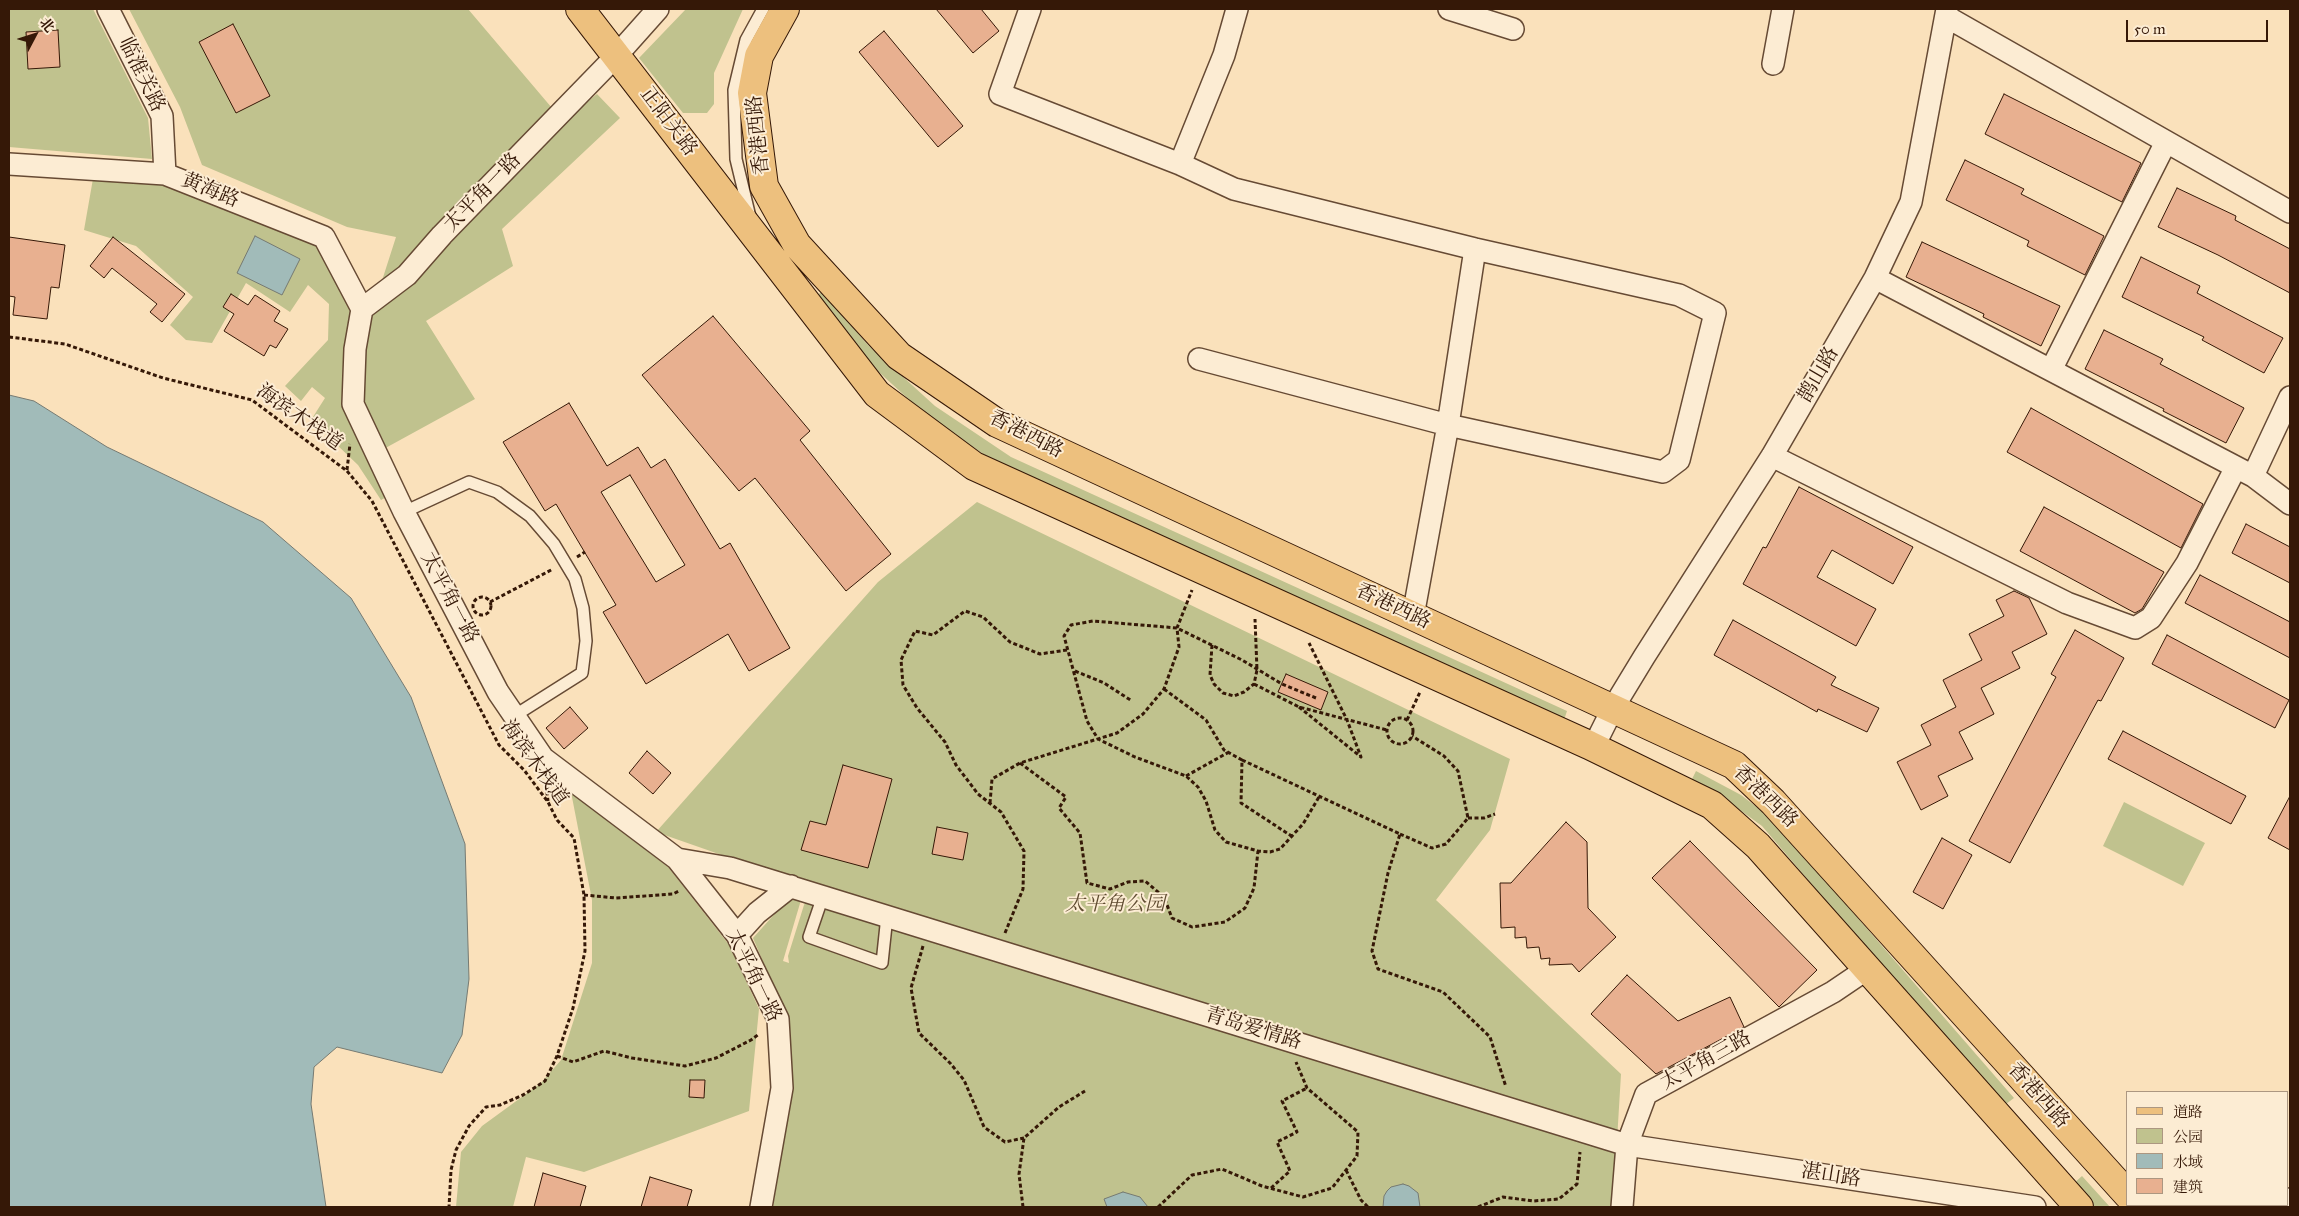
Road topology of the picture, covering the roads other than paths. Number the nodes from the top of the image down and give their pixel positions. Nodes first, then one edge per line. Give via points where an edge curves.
1 (108, 9) edge
2 (580, 9) edge
3 (658, 9) edge
4 (763, 9) edge
5 (785, 9) edge
6 (1030, 9) edge
7 (1237, 9) edge
8 (1449, 9) edge
9 (1783, 9) edge
10 (1947, 13) edge
11 (1513, 29) dead end
12 (617, 56) junction
13 (1773, 64) dead end
14 (2166, 142) junction
15 (9, 164) edge
16 (1180, 164) junction
17 (165, 174) junction
18 (2290, 212) edge
19 (754, 236) junction
20 (1475, 249) junction
21 (1875, 278) junction
22 (362, 309) junction
23 (1199, 359) dead end
24 (2051, 370) junction
25 (2290, 397) edge
26 (1448, 425) junction
27 (1772, 456) junction
28 (2244, 471) junction
29 (2290, 504) edge
30 (404, 512) junction
31 (1414, 616) junction
32 (1613, 708) junction
33 (514, 716) junction
34 (1593, 748) junction
35 (678, 859) junction
36 (791, 886) junction
37 (823, 896) junction
38 (882, 915) junction
39 (737, 935) junction
40 (1867, 969) junction
41 (1627, 1145) junction
42 (2126, 1193) edge
43 (761, 1207) edge
44 (1622, 1207) edge
45 (2036, 1207) edge
46 (2078, 1207) edge

1 - 17 street, 临淮关路 via 162,116
2 - 12 main road, 正阳关路
3 - 12 street, 太平角一路
4 - 19 lane, 香港西路 via 746,40 734,90 736,159
5 - 31 main road, 香港西路 via 759,56 752,93 764,186 797,245 899,356 997,423
6 - 16 street via 1000,94
7 - 16 street via 1224,55
8 - 11 street
9 - 13 street
10 - 14 street
10 - 21 street, 鹊山路 via 1912,202
12 - 19 main road, 正阳关路
12 - 22 street, 太平角一路 via 407,275
14 - 18 street
14 - 24 street
15 - 17 street, 黄海路
16 - 20 street via 1234,189
17 - 22 street, 黄海路 via 324,237
19 - 34 main road, 香港西路 via 877,394 974,466
20 - 26 street
20 - 26 street via 1679,294 1715,312 1679,460 1664,472
21 - 24 street
21 - 27 street, 鹊山路
22 - 30 street, 太平角一路 via 355,349 353,404
23 - 26 street
24 - 28 street
25 - 28 street
26 - 31 street
27 - 28 street via 2067,603 2135,628 2152,618
27 - 32 street, 鹊山路
28 - 29 street
30 - 33 street, 太平角一路 via 498,692
30 - 33 lane via 468,482 497,492 530,516 554,544 575,579 583,608 586,641 582,673
31 - 32 main road, 香港西路
32 - 34 street, 鹊山路
32 - 42 main road, 香港西路 via 1734,765 1766,796
33 - 35 street, 太平角一路 via 543,758
34 - 40 main road, 香港西路 via 1712,805 1758,846
35 - 36 street, 青岛爱情路 via 730,868
35 - 39 street, 太平角一路
36 - 37 street, 青岛爱情路
36 - 39 street via 757,913
37 - 38 street, 青岛爱情路
37 - 38 lane via 809,937 882,962
38 - 41 street, 青岛爱情路
39 - 43 street, 太平角一路 via 778,1019 782,1088
40 - 41 street, 太平角三路 via 1833,992 1646,1094
40 - 46 main road, 香港西路
41 - 44 street, 太平角三路
41 - 45 street, 湛山路

